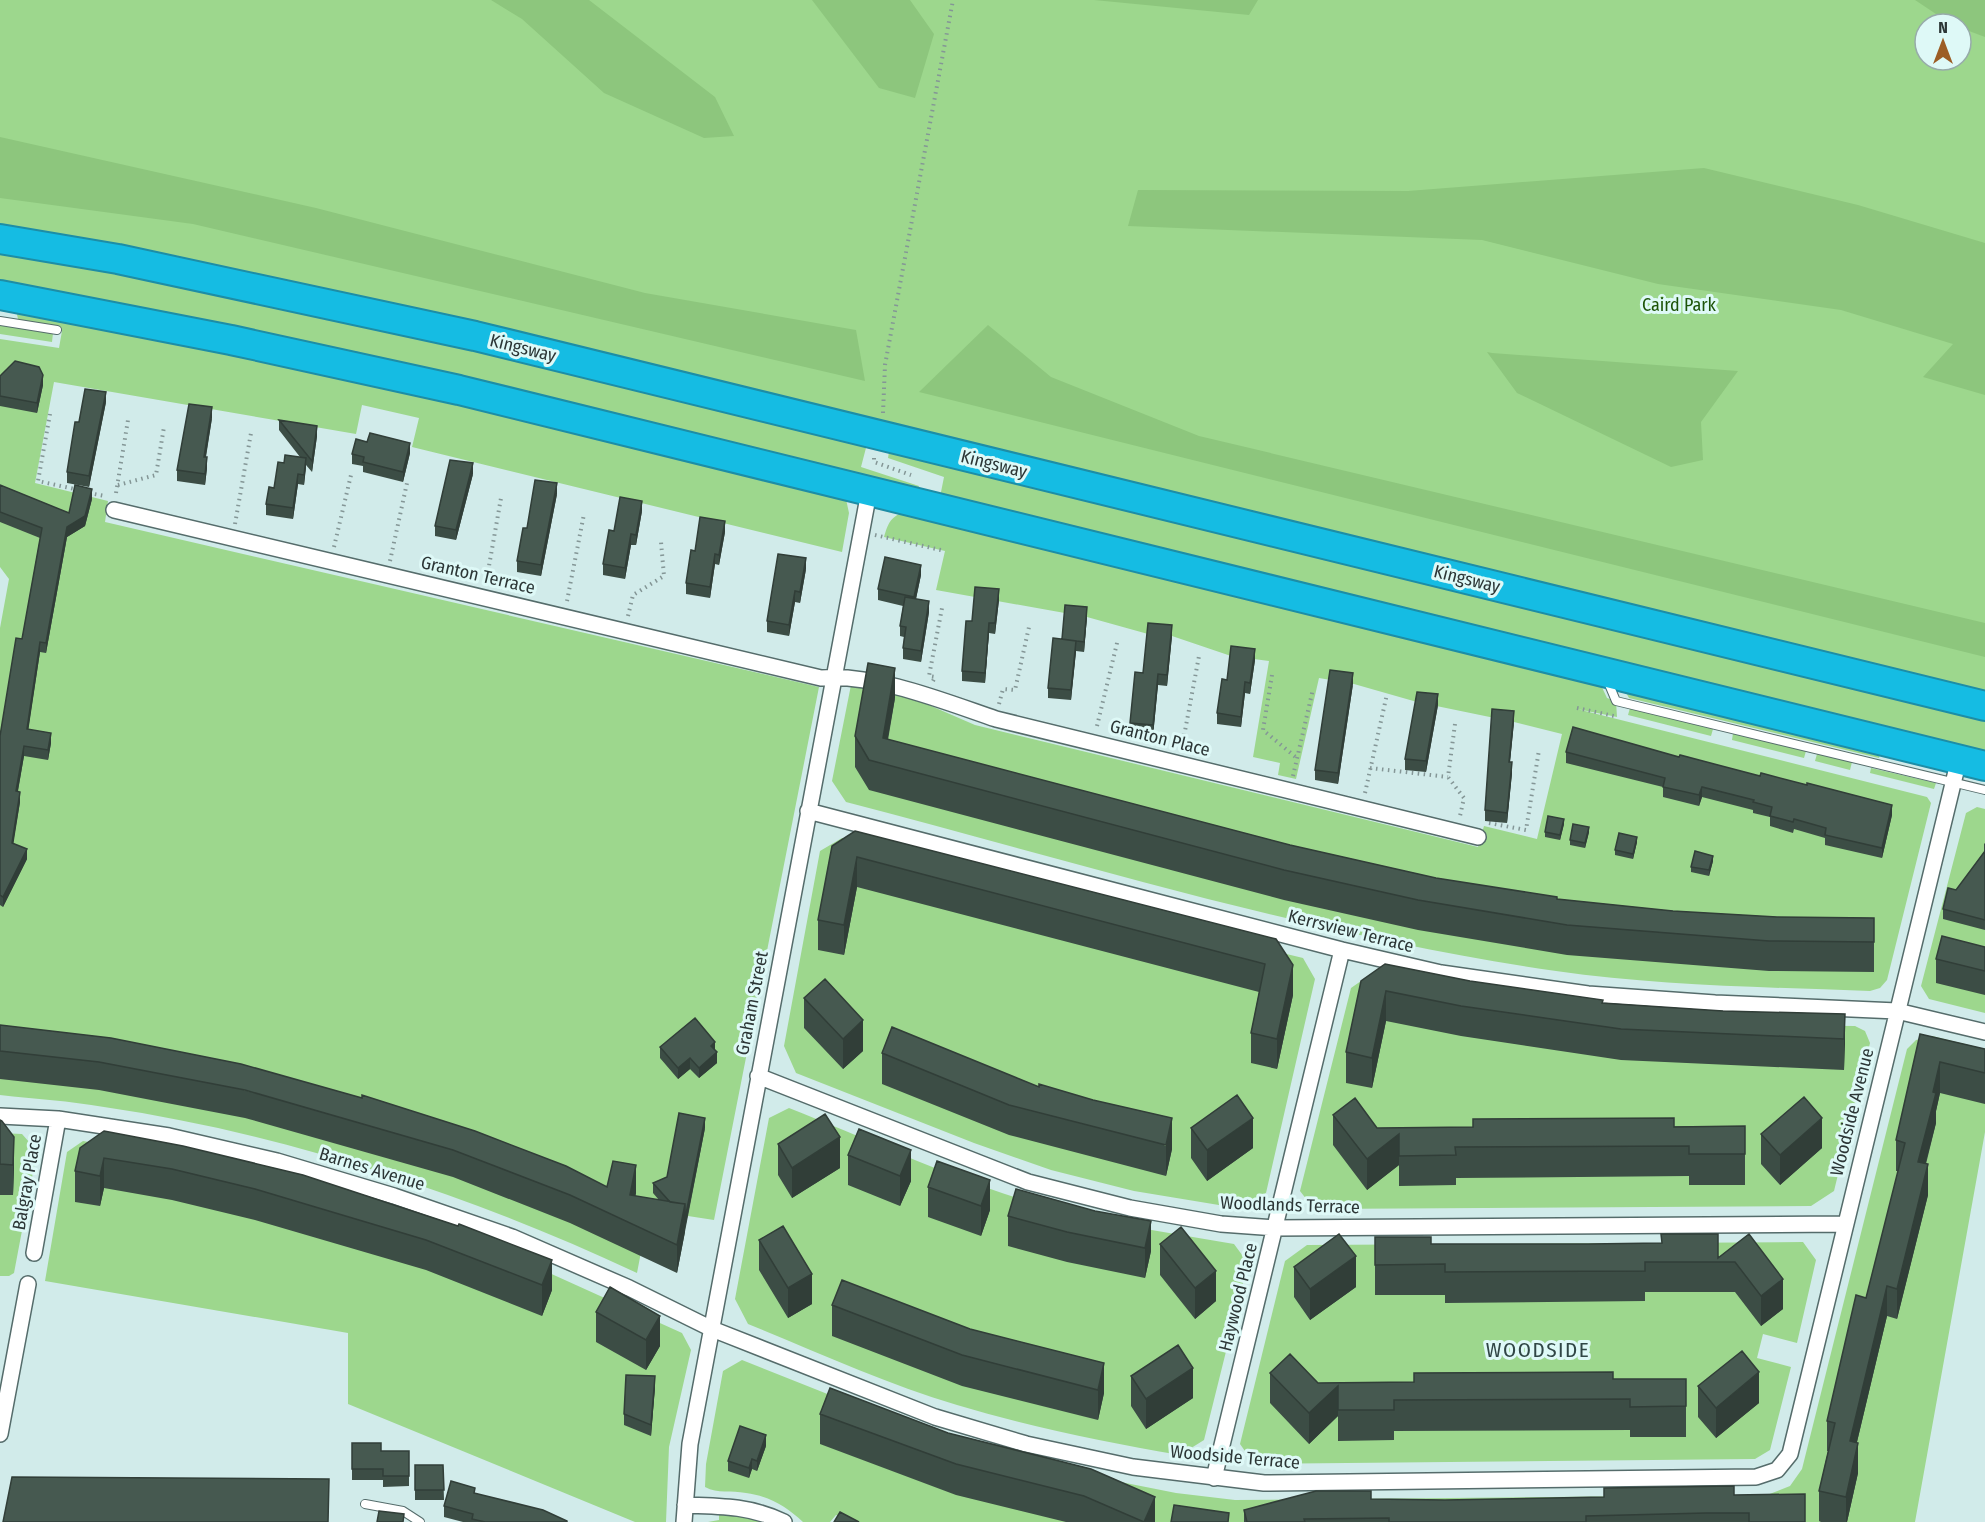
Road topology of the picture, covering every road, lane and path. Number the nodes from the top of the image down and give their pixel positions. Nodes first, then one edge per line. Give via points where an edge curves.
1 (953, 0) edge
2 (0, 239) edge
3 (0, 295) edge
4 (0, 321) edge
5 (57, 330) dead end
6 (50, 414) dead end
7 (128, 420) dead end
8 (164, 427) dead end
9 (251, 433) dead end
10 (879, 436) junction
11 (351, 475) dead end
12 (407, 483) dead end
13 (118, 485) junction
14 (868, 492) junction
15 (501, 498) dead end
16 (114, 510) dead end
17 (584, 514) dead end
18 (861, 532) junction
19 (233, 538) junction
20 (661, 542) dead end
21 (945, 551) dead end
22 (330, 561) junction
23 (388, 574) junction
24 (484, 597) junction
25 (942, 609) dead end
26 (564, 615) junction
27 (1029, 627) dead end
28 (625, 630) junction
29 (1118, 639) dead end
30 (1199, 656) dead end
31 (1272, 675) dead end
32 (833, 676) junction
33 (1313, 689) dead end
34 (1387, 694) dead end
35 (927, 696) junction
36 (1985, 706) edge
37 (996, 719) junction
38 (1455, 724) dead end
39 (1094, 742) junction
40 (1539, 750) dead end
41 (1298, 759) junction
42 (1179, 763) junction
43 (1370, 768) junction
44 (1966, 769) edge
45 (1448, 777) junction
46 (1985, 790) edge
47 (1290, 791) junction
48 (1361, 808) junction
49 (808, 811) junction
50 (1456, 832) junction
51 (1478, 837) dead end
52 (1342, 950) junction
53 (1897, 1011) junction
54 (1985, 1032) edge
55 (758, 1076) junction
56 (0, 1116) edge
57 (58, 1119) junction
58 (1845, 1224) junction
59 (1275, 1227) junction
60 (34, 1253) dead end
61 (28, 1284) dead end
62 (711, 1329) junction
63 (0, 1434) edge
64 (1777, 1470) joint
65 (1214, 1478) junction
66 (365, 1504) dead end
67 (685, 1505) junction
68 (420, 1522) edge
69 (684, 1522) edge
70 (784, 1522) edge

1 - 10 path via 885,365 886,398
2 - 10 highway, Kingsway via 118,259 475,336
3 - 14 highway via 459,390
4 - 5 lane
6 - 13 path via 38,481 115,499
7 - 13 path
8 - 13 path via 156,475
9 - 19 path
10 - 36 highway, Kingsway
11 - 22 path
12 - 23 path
14 - 18 street, Graham Street
14 - 44 highway via 1605,673 1898,757
15 - 24 path
16 - 19 street, Granton Terrace
17 - 26 path
18 - 21 path
18 - 32 street, Graham Street
19 - 22 street, Granton Terrace
20 - 28 path via 664,576 633,595
22 - 23 street, Granton Terrace
23 - 24 street, Granton Terrace
24 - 26 street, Granton Terrace
25 - 35 path via 928,676 935,677
26 - 28 street, Granton Terrace
27 - 37 path via 1015,690 1003,689
28 - 32 street, Granton Terrace via 821,678
29 - 39 path
30 - 42 path
31 - 41 path via 1263,730
32 - 35 street, Granton Place
32 - 49 street, Graham Street
33 - 41 path
34 - 43 path
35 - 37 street, Granton Place
37 - 39 street, Granton Place
38 - 45 path
39 - 42 street, Granton Place
40 - 50 path via 1527,830 1472,820
41 - 47 path
42 - 47 street, Granton Place
43 - 45 path
43 - 48 path
44 - 46 lane
44 - 53 street, Woodside Avenue
45 - 50 path via 1464,798
47 - 48 street, Granton Place
48 - 50 street, Granton Place
49 - 52 street, Kerrsview Terrace
49 - 55 street, Graham Street
50 - 51 street, Granton Place
52 - 53 street, Kerrsview Terrace via 1441,973 1588,994
52 - 59 street, Haywood Place
53 - 54 street, Kerrsview Terrace
53 - 58 street, Woodside Avenue
55 - 59 street, Woodlands Terrace via 1028,1182 1130,1208 1221,1224
55 - 62 street, Graham Street
56 - 57 street, Barnes Avenue
57 - 60 street, Balgray Place
57 - 62 street, Barnes Avenue via 169,1136 266,1158 394,1196 512,1237
58 - 59 street, Woodlands Terrace
58 - 64 street, Woodside Avenue via 1790,1454
59 - 65 street, Haywood Place
61 - 63 street
62 - 65 street, Woodside Terrace via 935,1417 1026,1444 1133,1467
62 - 67 street, Graham Street via 690,1444
64 - 65 street, Woodside Terrace via 1756,1477 1264,1483
66 - 68 lane via 403,1511
67 - 69 street, Graham Street
67 - 70 street via 740,1506

